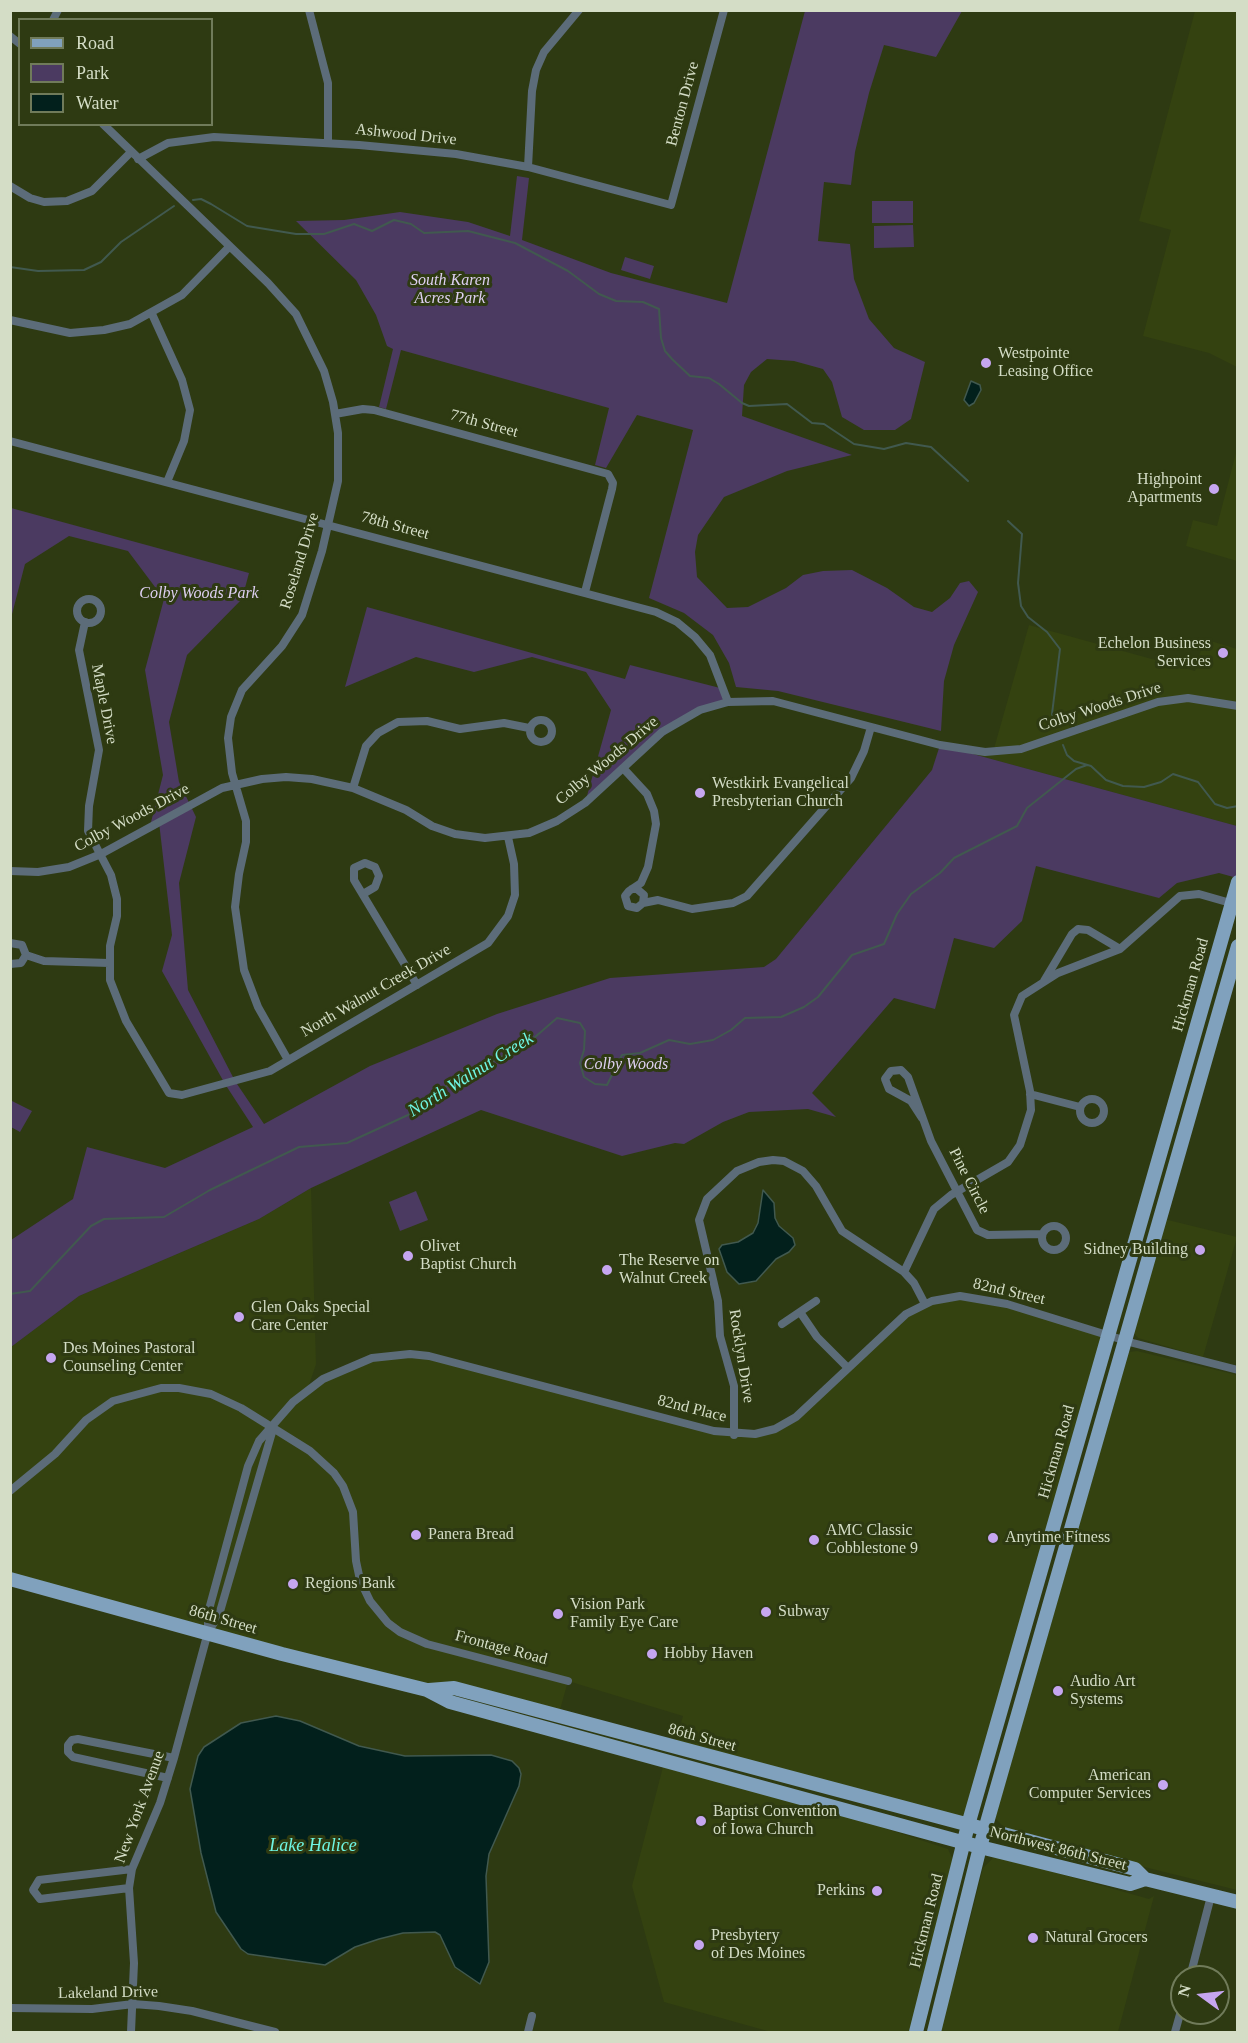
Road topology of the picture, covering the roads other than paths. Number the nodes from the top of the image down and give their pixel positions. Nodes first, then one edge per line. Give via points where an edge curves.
1 (579, 10) edge
2 (724, 10) edge
3 (310, 11) edge
4 (105, 126) edge
5 (328, 142) junction
6 (131, 152) junction
7 (138, 159) junction
8 (528, 166) junction
9 (10, 186) edge
10 (670, 205) joint
11 (229, 247) junction
12 (152, 314) junction
13 (10, 320) edge
14 (336, 414) junction
15 (10, 441) edge
16 (167, 482) junction
17 (329, 524) junction
18 (585, 592) junction
19 (85, 622) dead end
20 (728, 702) junction
21 (1238, 706) edge
22 (871, 727) junction
23 (529, 728) dead end
24 (623, 768) junction
25 (236, 784) junction
26 (353, 788) junction
27 (508, 837) junction
28 (101, 854) junction
29 (10, 871) edge
30 (1238, 882) edge
31 (632, 889) junction
32 (363, 894) dead end
33 (643, 903) junction
34 (1234, 904) edge
35 (10, 943) edge
36 (1238, 946) edge
37 (1120, 949) junction
38 (26, 955) junction
39 (109, 963) junction
40 (10, 964) edge
41 (1043, 982) junction
42 (417, 985) junction
43 (288, 1060) junction
44 (169, 1093) joint
45 (1030, 1094) junction
46 (1080, 1107) dead end
47 (922, 1118) junction
48 (958, 1191) junction
49 (1042, 1234) dead end
50 (904, 1272) junction
51 (816, 1301) dead end
52 (925, 1304) junction
53 (800, 1312) junction
54 (782, 1324) dead end
55 (1108, 1336) junction
56 (1124, 1340) junction
57 (448, 1359) joint
58 (848, 1368) junction
59 (1238, 1370) edge
60 (273, 1428) junction
61 (734, 1435) junction
62 (10, 1491) edge
63 (10, 1579) edge
64 (208, 1632) junction
65 (568, 1681) dead end
66 (427, 1690) junction
67 (174, 1758) junction
68 (168, 1778) junction
69 (968, 1825) junction
70 (984, 1832) junction
71 (964, 1841) junction
72 (980, 1846) junction
73 (132, 1869) junction
74 (1145, 1879) junction
75 (129, 1888) junction
76 (1211, 1896) junction
77 (1238, 1902) edge
78 (1193, 1965) edge
79 (133, 2004) junction
80 (10, 2008) edge
81 (532, 2016) dead end
82 (260, 2031) edge
83 (131, 2032) edge
84 (275, 2032) edge
85 (528, 2032) edge
86 (916, 2032) edge
87 (934, 2032) edge

1 - 8 street via 544,52 536,70
2 - 10 street, Benton Drive
3 - 5 street via 328,83
4 - 6 street, Roseland Drive
5 - 7 street, Ashwood Drive via 204,137 168,143
5 - 8 street, Ashwood Drive via 456,154
6 - 7 street, Roseland Drive
6 - 9 street via 92,191 67,201 44,202
7 - 11 street, Roseland Drive
8 - 10 street, Ashwood Drive
11 - 12 street via 182,295
11 - 14 street, Roseland Drive via 278,293 304,326 324,370
12 - 13 street via 130,324 84,333
12 - 16 street via 182,380 190,410 184,441
14 - 17 street, Roseland Drive via 339,457
14 - 18 street, 77th Street via 374,410 602,472 611,478 612,489
15 - 16 street, 78th Street
16 - 17 street, 78th Street
17 - 18 street, 78th Street
17 - 25 street, Roseland Drive via 302,615 282,646 237,699 228,738
18 - 20 street, 78th Street via 677,622 710,655
19 - 28 street, Maple Drive via 79,650 99,750 88,831
20 - 22 street, Colby Woods Drive via 773,701
20 - 24 street, Colby Woods Drive via 687,716 662,732
21 - 22 street, Colby Woods Drive via 1188,698 1158,702 1003,752 966,750
22 - 33 street via 851,778 747,896 733,903 692,909 658,900
23 - 26 street via 504,723 460,729 427,721 398,722 378,733 366,746
24 - 27 street, Colby Woods Drive via 558,821
24 - 31 street via 647,794 656,824 648,867 641,883
25 - 26 street, Colby Woods Drive via 286,777
25 - 28 street, Colby Woods Drive
25 - 43 street, Roseland Drive via 246,821 235,907 244,970 258,1007
26 - 27 street, Colby Woods Drive via 455,834
27 - 42 street, North Walnut Creek Drive via 514,864 514,895 504,923 482,947
28 - 29 street, Colby Woods Drive via 53,870
28 - 39 street, Maple Drive via 117,899
30 - 34 main road, Hickman Road
31 - 33 street via 642,893
31 - 33 street via 625,896 628,906 637,908
32 - 42 street
34 - 37 street via 1199,894 1180,896
34 - 55 main road, Hickman Road
35 - 38 street via 22,945
36 - 56 main road, Hickman Road
37 - 41 street
37 - 41 street via 1088,930 1078,929
38 - 39 street via 44,962
38 - 40 street via 21,963
39 - 44 street, Maple Drive via 114,994
41 - 45 street via 1022,996 1014,1015
42 - 43 street, North Walnut Creek Drive
43 - 44 street, North Walnut Creek Drive via 270,1071 222,1085 182,1095
45 - 46 street
45 - 48 street via 1027,1128 1008,1162
47 - 47 street, Pine Circle via 905,1072 891,1071 885,1079 889,1089 911,1101
47 - 48 street, Pine Circle
48 - 49 street, Pine Circle via 974,1225 983,1233
48 - 50 street via 942,1201 928,1219
50 - 52 street
50 - 61 street, Rocklyn Drive via 842,1231 816,1186 803,1171 784,1161 759,1162 737,1171 707,1199 700,1212 699,1228 734,1386
51 - 53 street
52 - 55 street, 82nd Street via 946,1297 976,1297
52 - 58 street, 82nd Place via 895,1323
53 - 54 street
53 - 58 street via 823,1344
55 - 56 street, 82nd Street
55 - 69 main road, Hickman Road
56 - 59 street, 82nd Street
56 - 70 main road, Hickman Road
57 - 60 street, New York Avenue via 410,1354 355,1363 307,1390
57 - 61 street, 82nd Place
58 - 61 street, 82nd Place via 806,1409 782,1426
60 - 62 street, Frontage Road via 211,1394 178,1388 144,1391 99,1410 56,1454
60 - 64 street, New York Avenue via 219,1616
60 - 65 street, Frontage Road via 310,1451 334,1473 353,1512 360,1580 370,1601 388,1623 428,1644
63 - 64 main road, 86th Street
64 - 66 main road, 86th Street
64 - 67 street, New York Avenue
66 - 69 main road, 86th Street via 454,1689
66 - 71 main road, 86th Street via 450,1702
67 - 68 street, New York Avenue
67 - 68 street via 78,1738 68,1745 73,1757
68 - 73 street, New York Avenue
69 - 70 main road, Northwest 86th Street
69 - 71 main road, Hickman Road
70 - 72 main road, Hickman Road
70 - 74 main road, Northwest 86th Street via 1135,1869
71 - 72 main road, Northwest 86th Street
71 - 86 main road, Hickman Road
72 - 74 main road, Northwest 86th Street via 1130,1884
72 - 87 main road, Hickman Road
73 - 75 street, New York Avenue
73 - 75 street via 39,1880 33,1890 39,1899
74 - 76 main road, Northwest 86th Street
75 - 79 street, New York Avenue
76 - 77 main road, Northwest 86th Street
76 - 78 street
79 - 80 street, Lakeland Drive via 92,2009
79 - 82 street, Lakeland Drive via 192,2011
79 - 83 street, New York Avenue
81 - 85 street
82 - 84 street, Lakeland Drive

